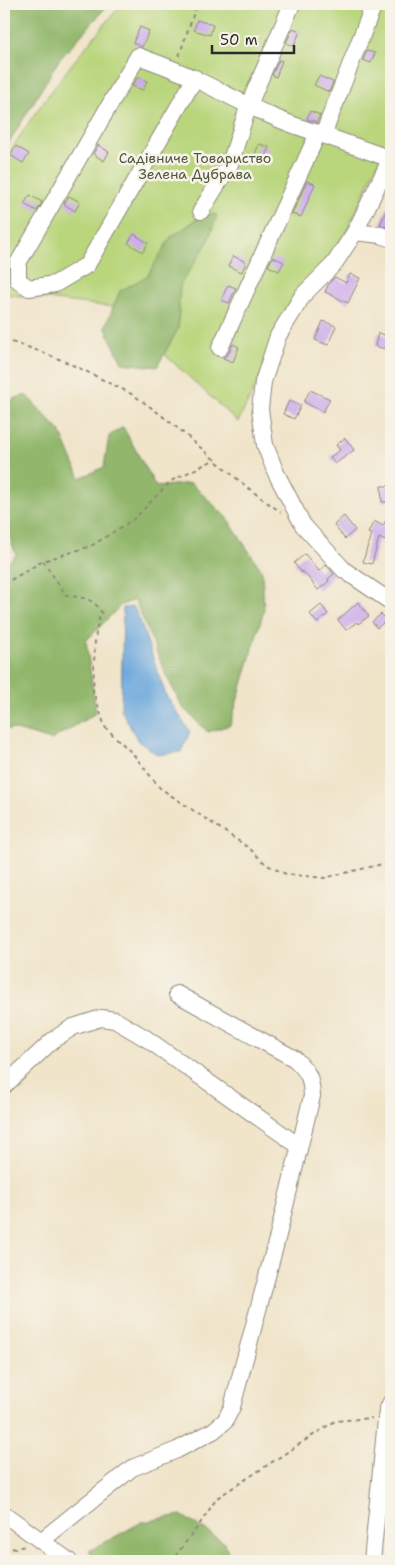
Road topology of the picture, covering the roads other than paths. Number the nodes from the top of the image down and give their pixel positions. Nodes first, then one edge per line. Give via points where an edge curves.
1 (292, 4) edge
2 (374, 4) edge
3 (195, 78) junction
4 (248, 106) junction
5 (321, 134) junction
6 (391, 159) edge
7 (201, 211) dead end
8 (355, 232) junction
9 (391, 239) edge
10 (220, 348) dead end
11 (391, 602) edge
12 (177, 994) dead end
13 (4, 1086) edge
14 (299, 1146) junction
15 (389, 1406) edge
16 (4, 1514) edge
17 (41, 1541) junction
18 (372, 1559) edge
19 (68, 1561) edge

1 - 4 street
2 - 5 street
3 - 3 street via 87,265 55,284 29,288 18,280 18,264 138,56
3 - 4 street
4 - 5 street
4 - 7 street via 230,164
5 - 6 street
5 - 10 street
6 - 8 street
8 - 9 street
8 - 11 street via 334,264 303,294 278,336 263,382 262,432 276,473 303,525 344,570
12 - 14 street via 295,1059 308,1072 312,1096
13 - 14 street via 53,1040 73,1027 102,1018 115,1020
14 - 17 street via 277,1240 232,1407 225,1421 177,1450 132,1468
15 - 18 street
16 - 17 street
17 - 19 street

